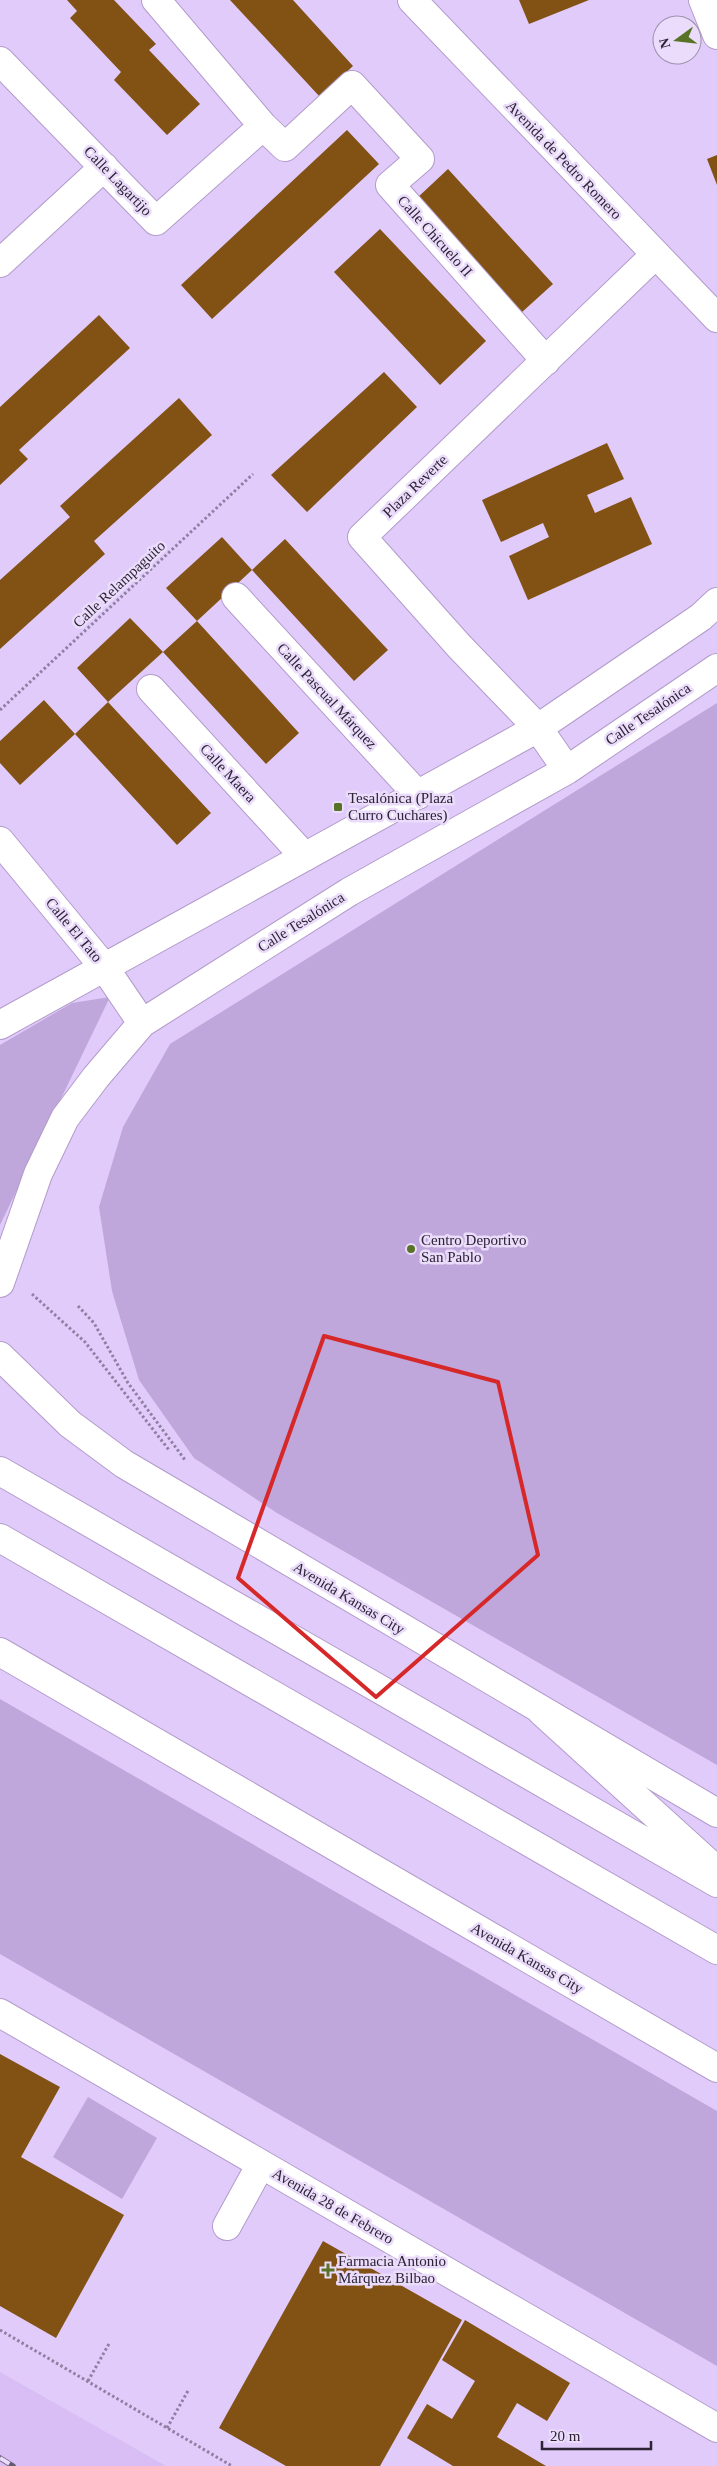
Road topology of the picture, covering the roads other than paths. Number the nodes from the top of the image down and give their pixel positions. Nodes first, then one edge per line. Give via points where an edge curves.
1 (156, 0) edge
2 (412, 0) edge
3 (703, 0) edge
4 (717, 35) edge
5 (0, 61) edge
6 (263, 126) junction
7 (104, 167) junction
8 (655, 255) junction
9 (0, 263) edge
10 (717, 318) edge
11 (546, 361) junction
12 (236, 598) dead end
13 (717, 602) edge
14 (717, 668) edge
15 (151, 689) dead end
16 (538, 728) junction
17 (567, 770) junction
18 (418, 795) junction
19 (0, 841) edge
20 (305, 857) junction
21 (104, 967) junction
22 (142, 1023) junction
23 (0, 1025) edge
24 (2, 1276) edge
25 (0, 1356) edge
26 (0, 1471) edge
27 (0, 1538) edge
28 (0, 1652) edge
29 (542, 1712) junction
30 (717, 1814) edge
31 (717, 1871) edge
32 (717, 1883) edge
33 (717, 1950) edge
34 (0, 2013) edge
35 (717, 2068) edge
36 (261, 2164) junction
37 (228, 2226) dead end
38 (717, 2428) edge

1 - 6 street, Calle Chicuelo II
2 - 8 street, Avenida de Pedro Romero
3 - 4 street
5 - 7 street, Calle Lagartijo
6 - 7 street, Calle Lagartijo via 156,221
6 - 11 street, Calle Chicuelo II via 285,147 352,85 420,159 390,185
7 - 9 street
8 - 10 street, Avenida de Pedro Romero
8 - 11 street, Plaza Reverte
11 - 16 street, Plaza Reverte via 362,537 459,646
12 - 18 street, Calle Pascual Márquez
13 - 16 street via 701,617
14 - 17 street, Calle Tesalónica
15 - 20 street, Calle Maera
16 - 17 street
16 - 18 street
17 - 22 street, Calle Tesalónica via 349,892
18 - 20 street
19 - 21 street, Calle El Tato
20 - 21 street
21 - 22 street, Calle El Tato
21 - 23 street
22 - 24 street, Calle Tesalónica via 66,1118 38,1174
25 - 29 street, Avenida Kansas City via 70,1424 124,1464
26 - 32 street
27 - 33 street
28 - 35 street, Avenida Kansas City
29 - 30 street, Avenida Kansas City
29 - 31 street
34 - 36 street, Avenida 28 de Febrero
36 - 37 street
36 - 38 street, Avenida 28 de Febrero

